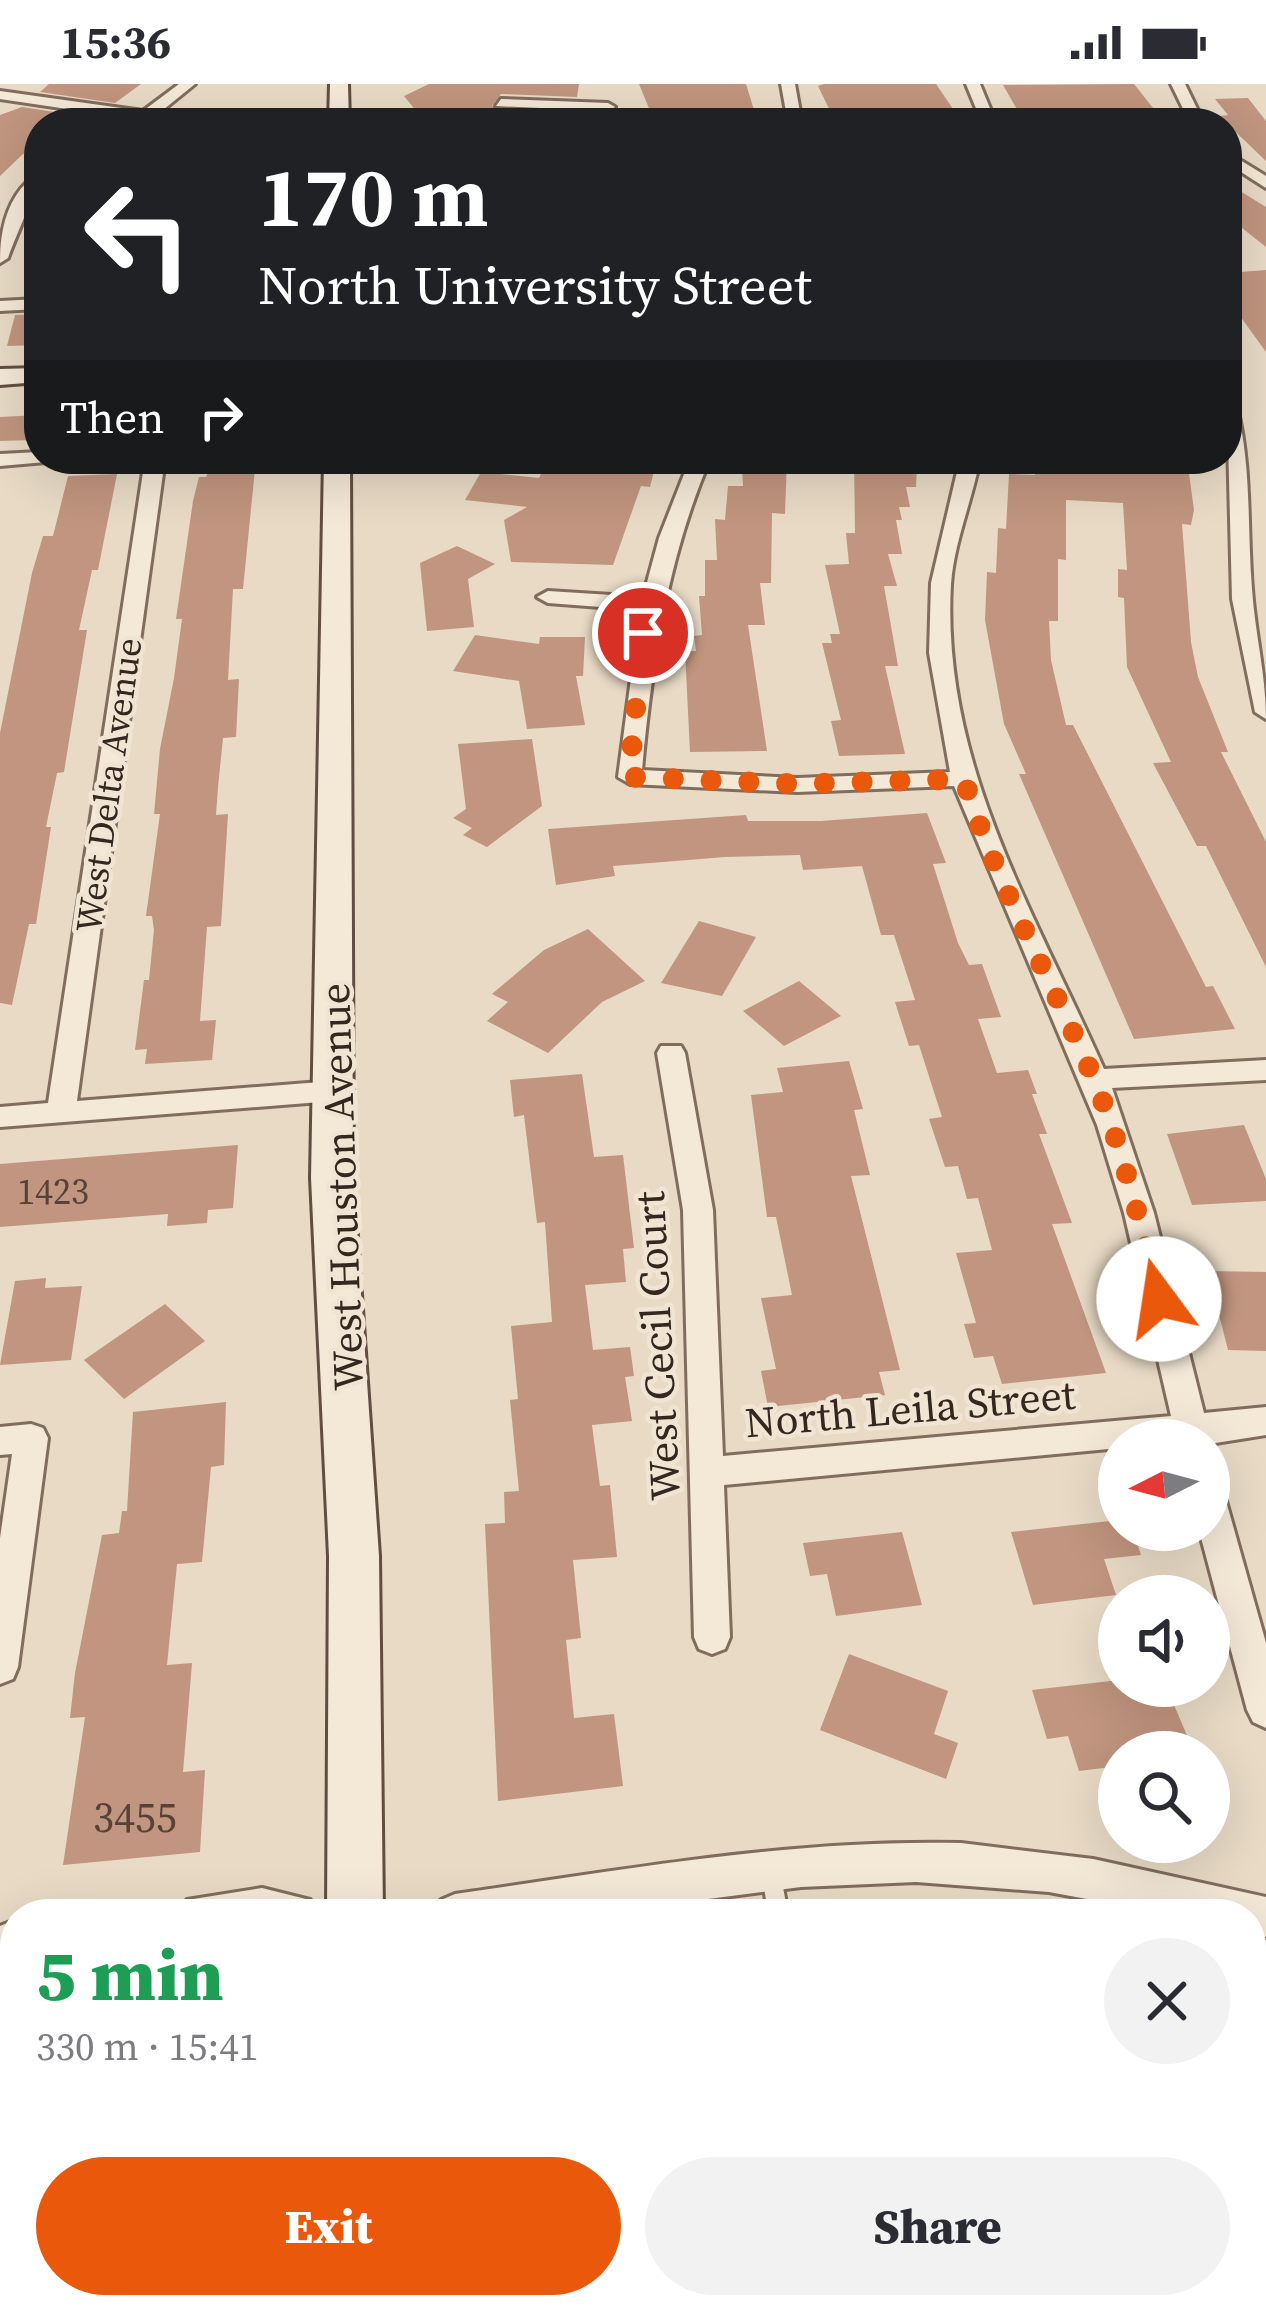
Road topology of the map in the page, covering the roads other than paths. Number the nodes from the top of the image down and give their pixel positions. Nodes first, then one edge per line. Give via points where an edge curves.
1 (14, 84) edge
2 (188, 84) edge
3 (0, 94) edge
4 (501, 103) dead end
5 (80, 108) edge
6 (156, 108) edge
7 (545, 108) edge
8 (24, 200) edge
9 (13, 216) junction
10 (24, 216) edge
11 (0, 258) edge
12 (1242, 438) edge
13 (153, 474) edge
14 (337, 474) edge
15 (693, 474) edge
16 (966, 474) edge
17 (548, 597) dead end
18 (648, 604) junction
19 (1266, 712) edge
20 (964, 779) junction
21 (671, 1053) dead end
22 (1266, 1070) edge
23 (1094, 1079) junction
24 (334, 1090) junction
25 (61, 1112) junction
26 (0, 1117) edge
27 (1188, 1419) edge
28 (1266, 1421) edge
29 (1230, 1427) edge
30 (16, 1439) edge
31 (1098, 1441) edge
32 (706, 1472) junction
33 (1223, 1551) edge
34 (712, 1637) dead end
35 (0, 1667) edge
36 (1266, 1710) edge
37 (772, 1873) junction
38 (355, 1899) edge
39 (571, 1899) edge
40 (776, 1899) edge
41 (1197, 1899) edge

1 - 3 street
2 - 6 street
3 - 5 street
4 - 7 street
8 - 9 street
9 - 10 street
9 - 11 street
12 - 19 street via 1240,580
13 - 25 street, West Delta Avenue
14 - 24 main road, West Houston Avenue
15 - 18 street
16 - 20 street via 948,542 940,631
17 - 18 street
18 - 20 street via 629,777
20 - 23 street via 1000,884
21 - 32 street, West Cecil Court via 698,1210
22 - 23 street
23 - 27 street
24 - 25 street
24 - 38 main road, West Houston Avenue via 354,1556
25 - 26 street
28 - 29 street, North Leila Street
30 - 35 street
31 - 32 street, North Leila Street
32 - 34 street, West Cecil Court
33 - 36 street
37 - 39 street
37 - 40 lane
37 - 41 street via 915,1862 1030,1868

